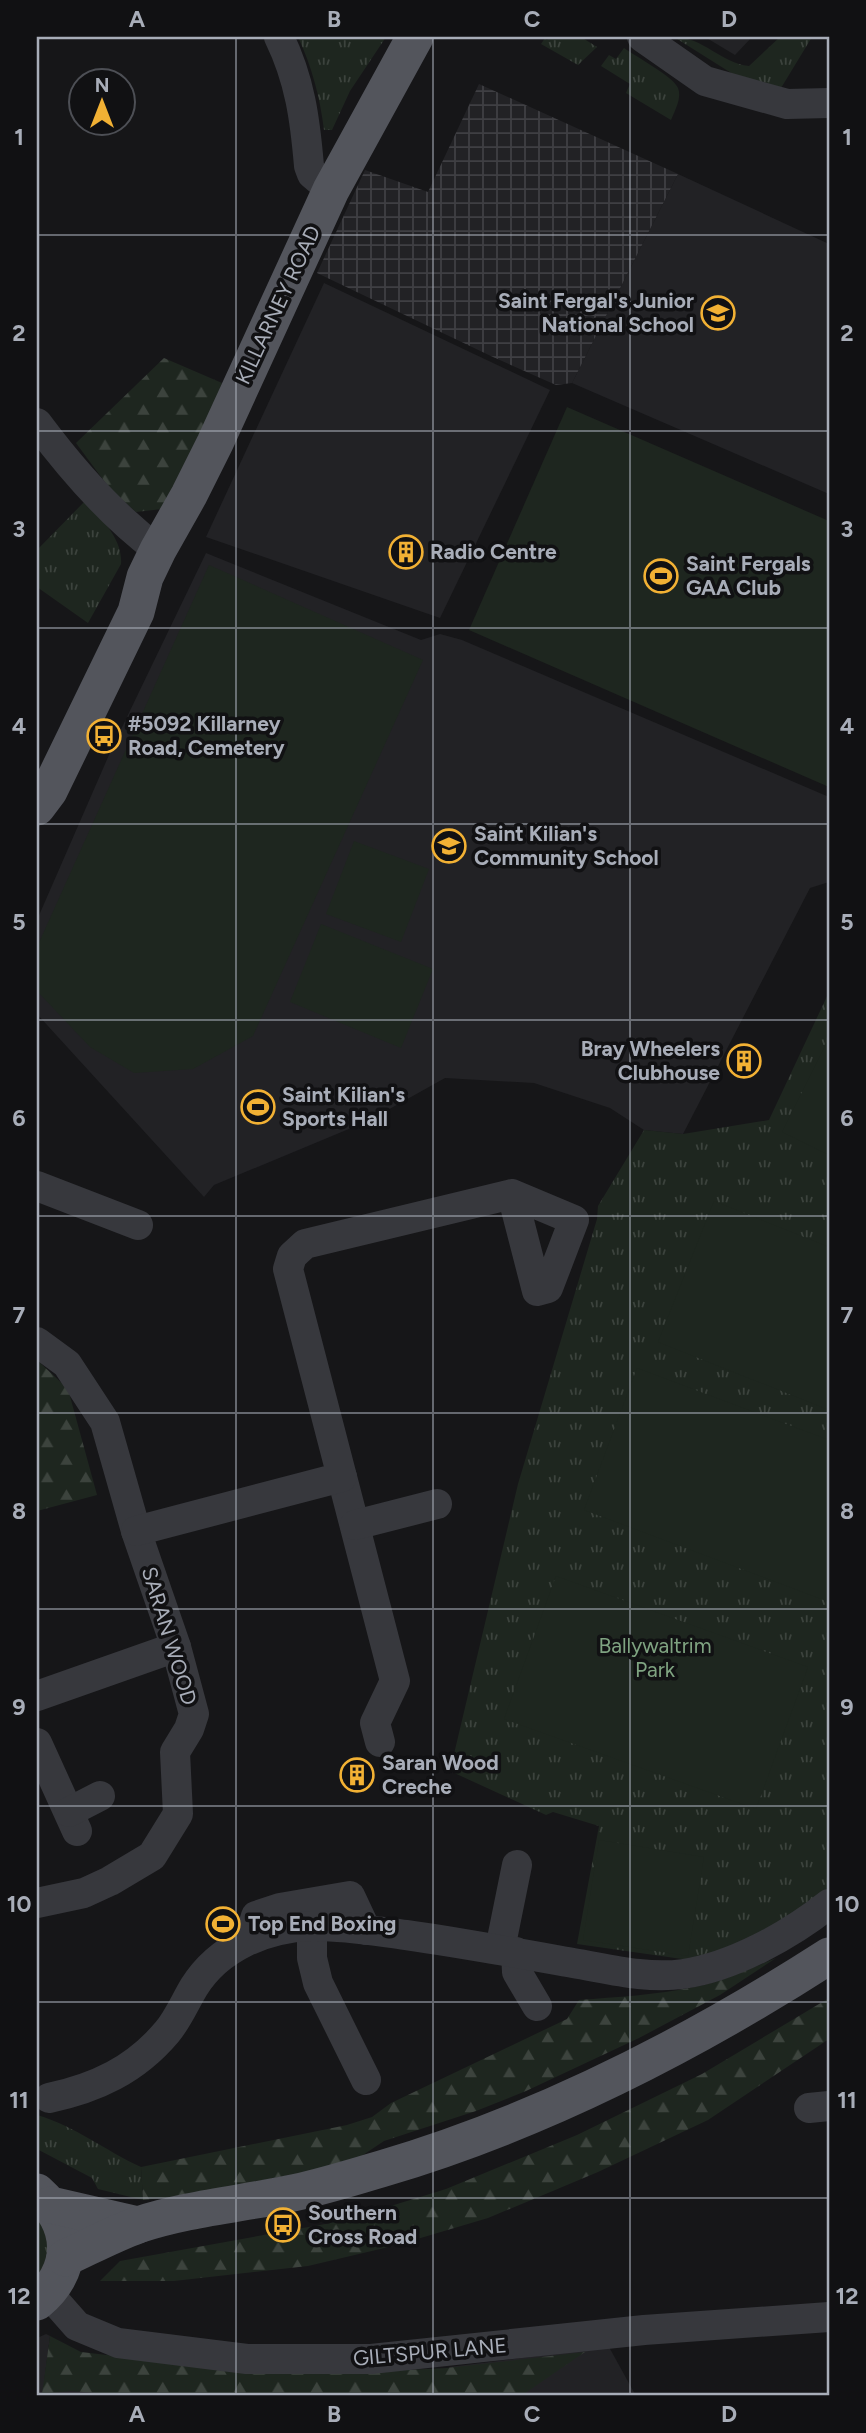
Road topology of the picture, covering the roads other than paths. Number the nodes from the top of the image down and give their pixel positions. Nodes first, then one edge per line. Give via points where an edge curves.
1 (279, 37) edge
2 (415, 37) edge
3 (642, 37) edge
4 (829, 103) edge
5 (331, 190) junction
6 (37, 424) edge
7 (151, 563) junction
8 (37, 784) edge
9 (37, 807) edge
10 (37, 1186) edge
11 (512, 1194) dead end
12 (138, 1225) dead end
13 (37, 1342) edge
14 (342, 1476) junction
15 (437, 1504) dead end
16 (355, 1525) junction
17 (136, 1531) junction
18 (176, 1647) junction
19 (37, 1696) edge
20 (380, 1742) dead end
21 (37, 1743) edge
22 (100, 1796) dead end
23 (517, 1865) dead end
24 (37, 1903) edge
25 (829, 1903) edge
26 (312, 1926) junction
27 (366, 1930) junction
28 (251, 1937) junction
29 (508, 1951) junction
30 (829, 1956) edge
31 (537, 2006) dead end
32 (366, 2080) dead end
33 (49, 2098) dead end
34 (44, 2198) edge
35 (138, 2225) junction
36 (65, 2258) junction
37 (42, 2298) edge
38 (829, 2317) edge

1 - 5 street via 302,100 309,166
2 - 5 main road, KILLARNEY ROAD
3 - 4 street via 705,81 787,104
5 - 7 main road, KILLARNEY ROAD via 215,443
6 - 7 street via 130,529
7 - 8 main road, KILLARNEY ROAD via 122,605
7 - 9 main road, KILLARNEY ROAD via 136,612
10 - 12 street
11 - 14 street via 305,1244 292,1256 288,1269
13 - 17 street, SARAN WOOD via 67,1364 105,1422
14 - 16 street
14 - 17 street
15 - 16 street
16 - 20 street via 395,1681 375,1723
17 - 18 street, SARAN WOOD
18 - 19 street
18 - 24 street, SARAN WOOD via 194,1714 175,1752 178,1814 152,1856 84,1893
21 - 22 street via 73,1821
23 - 29 street
25 - 29 street via 759,1948 683,1974 648,1976
26 - 27 street
26 - 28 street
26 - 32 street via 318,1983
27 - 28 street via 350,1896 257,1916
27 - 29 street
28 - 33 street via 207,1969 168,2031 146,2054 124,2071 74,2093
29 - 31 street
30 - 35 main road via 711,2029 501,2129 318,2186
34 - 35 main road
34 - 36 main road via 61,2221
35 - 36 main road
36 - 37 main road via 59,2277
37 - 38 street, GILTSPUR LANE via 77,2326 118,2343 247,2359 371,2359 645,2330

